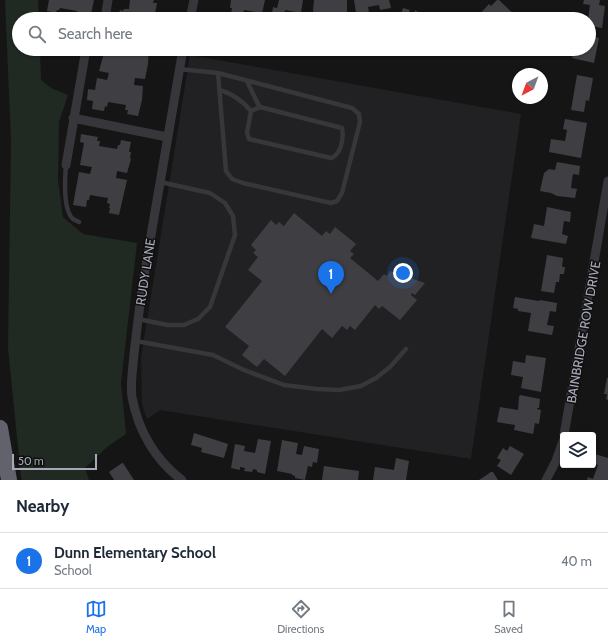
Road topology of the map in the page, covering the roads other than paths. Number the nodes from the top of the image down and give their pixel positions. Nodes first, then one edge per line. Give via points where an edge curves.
1 (108, 0) edge
2 (194, 0) edge
3 (106, 12) edge
4 (191, 12) edge
5 (85, 56) edge
6 (182, 56) edge
7 (179, 69) junction
8 (218, 73) junction
9 (247, 81) junction
10 (220, 90) junction
11 (260, 107) junction
12 (251, 111) junction
13 (73, 118) junction
14 (167, 137) junction
15 (66, 165) joint
16 (160, 181) junction
17 (608, 181) edge
18 (78, 222) dead end
19 (138, 319) junction
20 (136, 341) junction
21 (406, 349) dead end
22 (0, 428) edge
23 (565, 432) edge
24 (560, 450) edge
25 (9, 480) edge
26 (182, 480) edge
27 (546, 480) edge

1 - 3 street
2 - 4 street
5 - 13 street
6 - 7 street, RUDY LANE
7 - 8 lane
7 - 14 street, RUDY LANE
8 - 9 lane
8 - 10 lane
9 - 10 lane via 352,108 359,114 360,122 342,193 337,201 332,203 232,179 226,171
9 - 11 lane
10 - 12 lane via 231,93
11 - 12 lane
11 - 12 lane via 342,128 339,152 331,158 249,139 247,133
13 - 14 street
13 - 15 street
14 - 16 street, RUDY LANE
15 - 18 lane via 68,211
16 - 19 street, RUDY LANE
16 - 19 lane via 210,193 225,203 233,216 235,234 210,307 198,319 184,325 168,325
17 - 23 street, BAINBRIDGE ROW DRIVE
19 - 20 street, RUDY LANE
20 - 21 lane via 213,355 284,385 332,390 361,386 376,378 390,368
20 - 26 street, RUDY LANE via 131,382 138,419 159,460
22 - 25 highway
24 - 27 street

